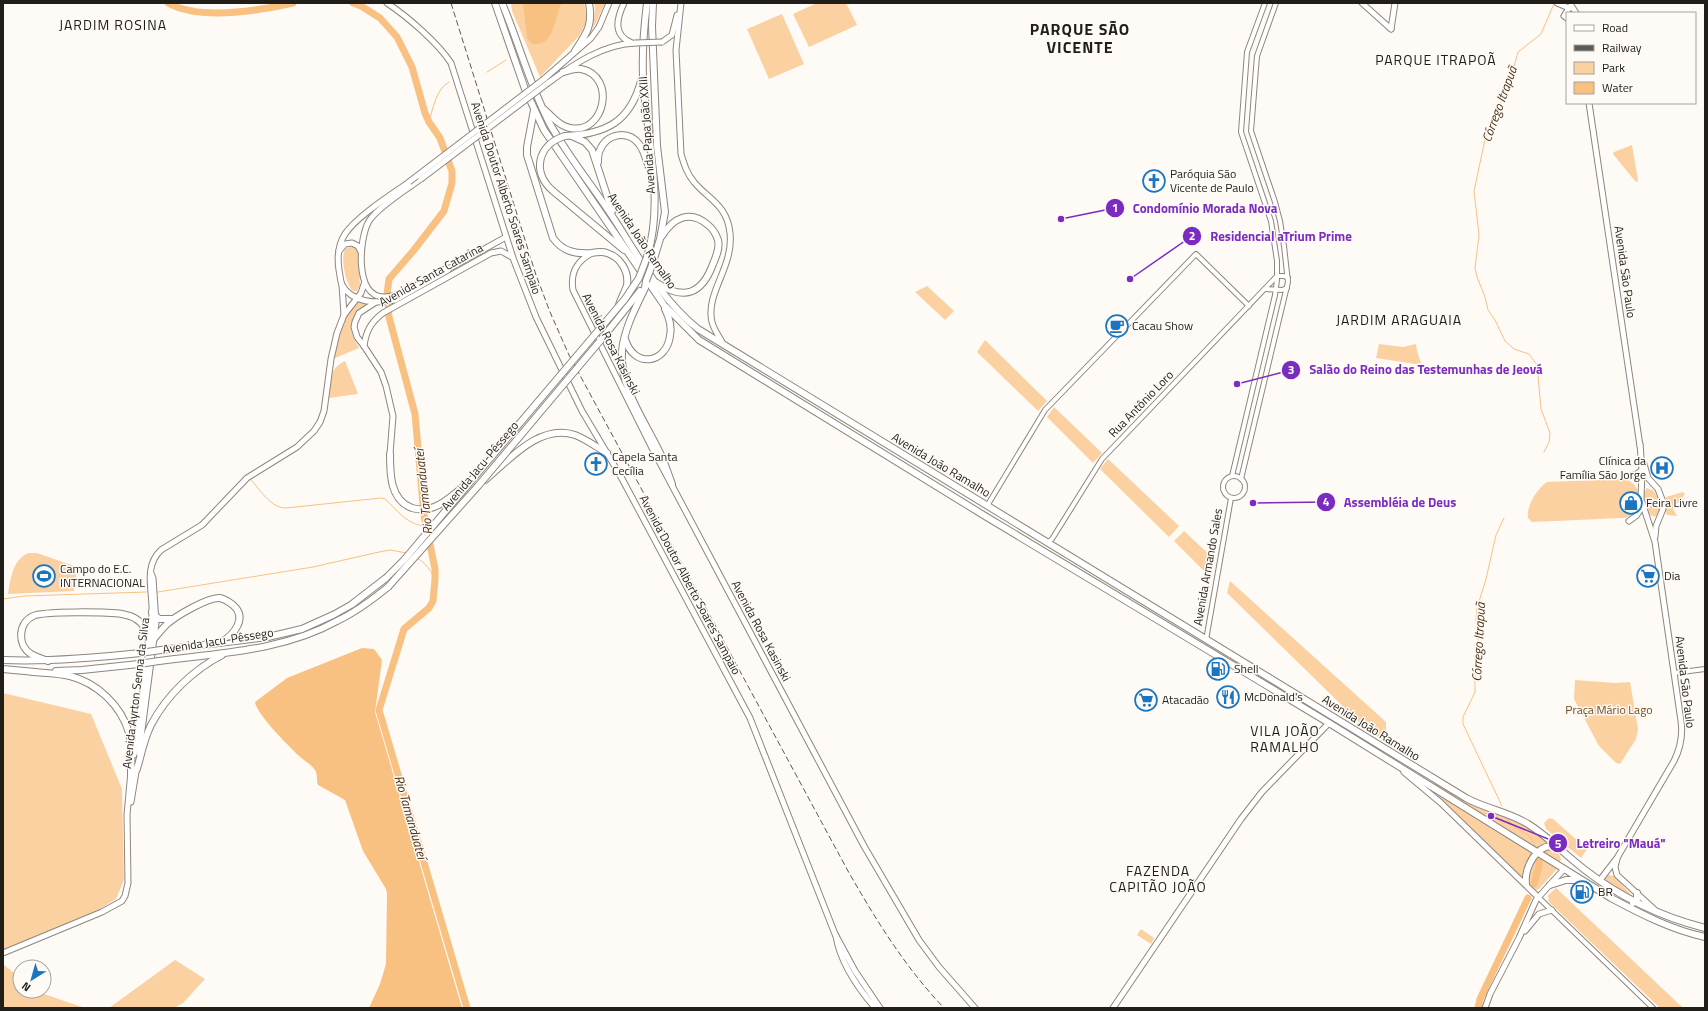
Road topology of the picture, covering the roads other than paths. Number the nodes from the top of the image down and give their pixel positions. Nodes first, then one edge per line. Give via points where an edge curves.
1 (387, 3) edge
2 (495, 3) edge
3 (502, 3) edge
4 (507, 3) edge
5 (589, 3) edge
6 (609, 3) edge
7 (624, 3) edge
8 (646, 3) edge
9 (653, 3) edge
10 (680, 3) edge
11 (1265, 3) edge
12 (1276, 3) edge
13 (1362, 3) edge
14 (1395, 3) edge
15 (1557, 3) edge
16 (1570, 7) junction
17 (1568, 12) edge
18 (1575, 12) edge
19 (510, 22) junction
20 (634, 43) junction
21 (575, 51) junction
22 (563, 72) junction
23 (643, 75) junction
24 (546, 81) junction
25 (1589, 104) edge
26 (542, 107) junction
27 (534, 110) junction
28 (1242, 113) junction
29 (1253, 113) junction
30 (568, 136) junction
31 (598, 166) junction
32 (652, 176) junction
33 (617, 223) junction
34 (506, 237) junction
35 (660, 239) junction
36 (338, 251) junction
37 (594, 253) junction
38 (362, 255) junction
39 (630, 255) junction
40 (647, 257) joint
41 (513, 258) junction
42 (652, 264) joint
43 (1277, 276) junction
44 (1288, 278) junction
45 (649, 280) junction
46 (342, 284) junction
47 (364, 284) junction
48 (1287, 288) junction
49 (1265, 289) junction
50 (1276, 290) junction
51 (357, 298) junction
52 (383, 299) junction
53 (396, 300) junction
54 (377, 302) junction
55 (664, 305) junction
56 (1249, 306) junction
57 (617, 309) junction
58 (344, 315) junction
59 (624, 338) junction
60 (364, 346) junction
61 (724, 346) junction
62 (1640, 444) junction
63 (607, 453) junction
64 (390, 454) joint
65 (1642, 470) junction
66 (1232, 476) junction
67 (1628, 476) dead end
68 (1241, 479) junction
69 (473, 480) junction
70 (1642, 483) junction
71 (672, 484) junction
72 (478, 486) junction
73 (1655, 487) junction
74 (1230, 498) junction
75 (987, 506) junction
76 (1643, 506) junction
77 (986, 516) junction
78 (1629, 521) dead end
79 (1006, 527) junction
80 (1655, 542) junction
81 (1047, 543) junction
82 (154, 614) junction
83 (176, 618) junction
84 (1206, 640) junction
85 (151, 643) junction
86 (219, 643) junction
87 (1205, 649) junction
88 (227, 652) junction
89 (3, 660) edge
90 (48, 661) junction
91 (3, 669) edge
92 (1705, 669) edge
93 (33, 672) junction
94 (1674, 673) junction
95 (1330, 723) junction
96 (1393, 763) junction
97 (137, 769) junction
98 (131, 775) junction
99 (127, 815) junction
100 (1558, 847) junction
101 (1538, 852) junction
102 (1566, 854) junction
103 (1617, 858) junction
104 (1564, 869) junction
105 (1605, 872) junction
106 (1617, 874) junction
107 (1600, 880) junction
108 (1583, 881) junction
109 (1526, 884) junction
110 (1550, 885) junction
111 (1599, 890) junction
112 (1637, 893) junction
113 (1538, 897) junction
114 (1612, 898) junction
115 (1635, 901) junction
116 (1552, 910) junction
117 (1658, 912) junction
118 (1705, 928) edge
119 (835, 934) junction
120 (1705, 937) edge
121 (1519, 938) junction
122 (3, 953) edge
123 (852, 966) junction
124 (853, 976) junction
125 (866, 987) junction
126 (875, 1008) edge
127 (880, 1008) edge
128 (976, 1008) edge
129 (1113, 1008) edge
130 (1486, 1008) edge
131 (1653, 1008) edge

1 - 34 main road, Avenida Doutor Alberto Soares Sampaio via 430,40 451,63
2 - 27 highway, Avenida João Ramalho
3 - 19 highway, Avenida João Ramalho
4 - 19 highway
5 - 21 highway via 590,25
6 - 21 main road via 599,27 591,38
7 - 20 main road via 618,27 621,36
8 - 23 highway, Avenida Papa João XXIII
9 - 35 highway, Avenida Papa João XXIII via 657,146 665,212
10 - 20 main road, bridge via 674,31 669,39 662,42
10 - 61 main road via 676,50 681,154 686,170 694,182 720,206 730,233 728,259 711,307 714,326
11 - 28 street via 1247,52
12 - 29 street via 1257,56
13 - 14 main road via 1391,29
15 - 16 main road
16 - 17 main road
16 - 18 main road
19 - 26 highway, Avenida João Ramalho
20 - 22 main road via 599,51
21 - 24 main road
22 - 24 main road
22 - 26 highway via 581,69 597,78 603,90 599,113 583,127 571,128 557,121
23 - 30 highway via 637,97 621,118 595,133
23 - 32 highway, Avenida Papa João XXIII
24 - 36 main road, bridge via 350,228 342,239
24 - 38 main road, bridge via 376,214 370,220 364,237
25 - 62 main road, Avenida São Paulo
26 - 33 highway, Avenida João Ramalho via 550,124
27 - 37 highway via 527,155 553,238 567,251 580,254
27 - 39 highway, Avenida João Ramalho via 544,130
28 - 29 street
28 - 43 street via 1241,134 1270,216
29 - 44 street via 1251,131 1277,207
30 - 31 highway via 589,146
30 - 39 highway, bridge via 552,141 540,159 541,174 547,186
31 - 32 highway via 600,148 606,141 616,135 628,136 639,144
31 - 33 highway
32 - 40 highway, Avenida Papa João XXIII via 654,222
33 - 45 highway, Avenida João Ramalho
34 - 41 main road, Avenida Doutor Alberto Soares Sampaio
34 - 53 main road, Avenida Santa Catarina
35 - 42 highway, Avenida Papa João XXIII
35 - 45 highway via 671,224 692,217 706,224 716,234 717,254 706,280 694,291 674,292
36 - 38 main road via 345,244 352,243 358,246
36 - 46 main road via 337,261
37 - 57 highway, bridge via 607,253 613,256 626,273 626,286
37 - 71 main road, Avenida Rosa Kasinski via 581,260 574,271 573,290
38 - 47 main road
39 - 55 highway, Avenida João Ramalho
40 - 57 highway, Avenida Jacu-Pêssego, bridge via 639,278
41 - 53 main road, Avenida Santa Catarina via 501,251 491,253
41 - 63 main road, Avenida Doutor Alberto Soares Sampaio via 536,318 582,411
42 - 45 highway, Avenida Jacu-Pêssego, bridge
43 - 44 street
43 - 49 street, Rua Antônio Loro
43 - 50 street
44 - 48 street
45 - 59 highway
45 - 61 highway, Avenida João Ramalho via 685,319
45 - 72 highway, Avenida Jacu-Pêssego, bridge
46 - 51 main road
46 - 58 main road, Avenida Ayrton Senna da Silva
47 - 51 main road, Avenida Ayrton Senna da Silva
47 - 52 main road, Avenida Santa Catarina
48 - 50 street
48 - 68 street
49 - 50 street
49 - 56 street, Rua Antônio Loro
50 - 66 street
51 - 54 main road, Avenida Santa Catarina
51 - 58 main road, Avenida Ayrton Senna da Silva
52 - 53 main road, Avenida Santa Catarina
52 - 54 main road, Avenida Santa Catarina
53 - 60 main road, Avenida Santa Catarina via 373,322 367,332
54 - 60 main road, Avenida Santa Catarina via 363,309 354,322 355,332
55 - 59 highway via 670,329 669,339 662,352 652,359 639,358 627,346
55 - 77 highway, Avenida João Ramalho via 706,344
56 - 75 street via 1196,254 1045,410
56 - 81 street, Rua Antônio Loro via 1102,459 1054,537
57 - 69 highway, Avenida Jacu-Pêssego, bridge
58 - 82 main road, Avenida Ayrton Senna da Silva via 332,354 324,411 314,432 297,447 247,478 202,525 161,550 153,561 151,573
59 - 71 highway via 622,361 626,382
60 - 64 main road via 384,378 390,402 394,424
61 - 75 highway, Avenida João Ramalho
62 - 65 main road, Avenida São Paulo
62 - 73 main road, Avenida São Paulo via 1647,475
63 - 72 highway, bridge via 582,437 564,432 545,434 536,438
63 - 119 main road, Avenida Doutor Alberto Soares Sampaio via 750,718
64 - 69 highway, bridge via 392,485 398,498 408,506 421,510 434,507
65 - 67 main road
65 - 70 main road, Avenida São Paulo
66 - 68 street
66 - 74 street via 1225,480 1223,486 1224,492
68 - 74 street via 1245,486 1244,492 1239,497
69 - 86 highway, Avenida Jacu-Pêssego, bridge via 404,560 386,578 350,605 287,634
70 - 73 main road
70 - 76 main road, Avenida São Paulo
71 - 128 main road, Avenida Rosa Kasinski via 887,886 919,940
72 - 88 highway, Avenida Jacu-Pêssego, bridge via 388,587 354,612 320,630 273,645
73 - 80 main road, Avenida São Paulo via 1664,506 1656,526
74 - 84 street, Avenida Armando Sales
75 - 77 highway
75 - 81 highway, Avenida João Ramalho
76 - 78 main road
76 - 80 main road, Avenida São Paulo
77 - 79 highway, Avenida João Ramalho
79 - 81 highway via 1038,544
79 - 87 highway, Avenida João Ramalho
80 - 94 main road, Avenida São Paulo
81 - 84 highway, Avenida João Ramalho
82 - 83 highway via 163,620
82 - 85 main road, Avenida Ayrton Senna da Silva
83 - 85 highway via 166,625
83 - 86 highway via 212,599 229,601 237,608 239,624 230,636
84 - 87 highway
84 - 100 highway, Avenida João Ramalho via 1466,798 1530,825
85 - 90 highway via 146,629 131,616 109,612 40,613 25,622 21,640 32,655
85 - 97 main road, Avenida Ayrton Senna da Silva
85 - 98 main road, Avenida Ayrton Senna da Silva
86 - 90 highway, Avenida Jacu-Pêssego, bridge
87 - 95 highway, Avenida João Ramalho
88 - 93 highway, Avenida Jacu-Pêssego, bridge via 82,670
88 - 97 highway via 188,677 160,712 146,736
89 - 90 highway, Avenida Jacu-Pêssego
91 - 93 highway, Avenida Jacu-Pêssego
92 - 94 street
93 - 98 highway via 79,679 109,698 130,733
94 - 103 main road, Avenida São Paulo via 1682,725 1680,746 1674,761
95 - 96 highway, Avenida João Ramalho
95 - 129 main road via 1262,792 1241,819
96 - 101 highway, Avenida João Ramalho
96 - 109 main road, Avenida João Ramalho via 1436,799
97 - 99 main road, Avenida Ayrton Senna da Silva
98 - 99 main road, Avenida Ayrton Senna da Silva
99 - 122 main road, Avenida Ayrton Senna da Silva via 128,883 122,901 102,912
100 - 101 highway via 1548,846
100 - 102 highway, Avenida João Ramalho
101 - 104 highway, Avenida João Ramalho
101 - 109 highway via 1526,873
102 - 104 highway
102 - 107 highway, Avenida João Ramalho
103 - 105 main road, Avenida São Paulo
103 - 106 main road
104 - 108 highway, Avenida João Ramalho
104 - 110 main road
105 - 106 main road
105 - 107 main road, Avenida São Paulo
106 - 112 main road
107 - 111 highway
107 - 115 highway, Avenida João Ramalho
108 - 110 highway via 1566,880
108 - 111 highway, Avenida João Ramalho
109 - 113 main road, Avenida João Ramalho
110 - 113 main road
111 - 114 highway, Avenida João Ramalho
112 - 115 highway
112 - 117 main road
113 - 116 street
113 - 121 main road
114 - 115 highway via 1619,898 1631,904
114 - 120 highway via 1655,920
115 - 117 highway
116 - 121 main road via 1537,916
116 - 131 street
117 - 118 highway
119 - 123 main road, Avenida Doutor Alberto Soares Sampaio
119 - 124 main road, Avenida Doutor Alberto Soares Sampaio via 839,949
121 - 130 main road via 1490,994
123 - 124 main road
123 - 125 main road, Avenida Doutor Alberto Soares Sampaio
124 - 125 main road
124 - 126 main road, Avenida Doutor Alberto Soares Sampaio
125 - 127 main road, Avenida Doutor Alberto Soares Sampaio

